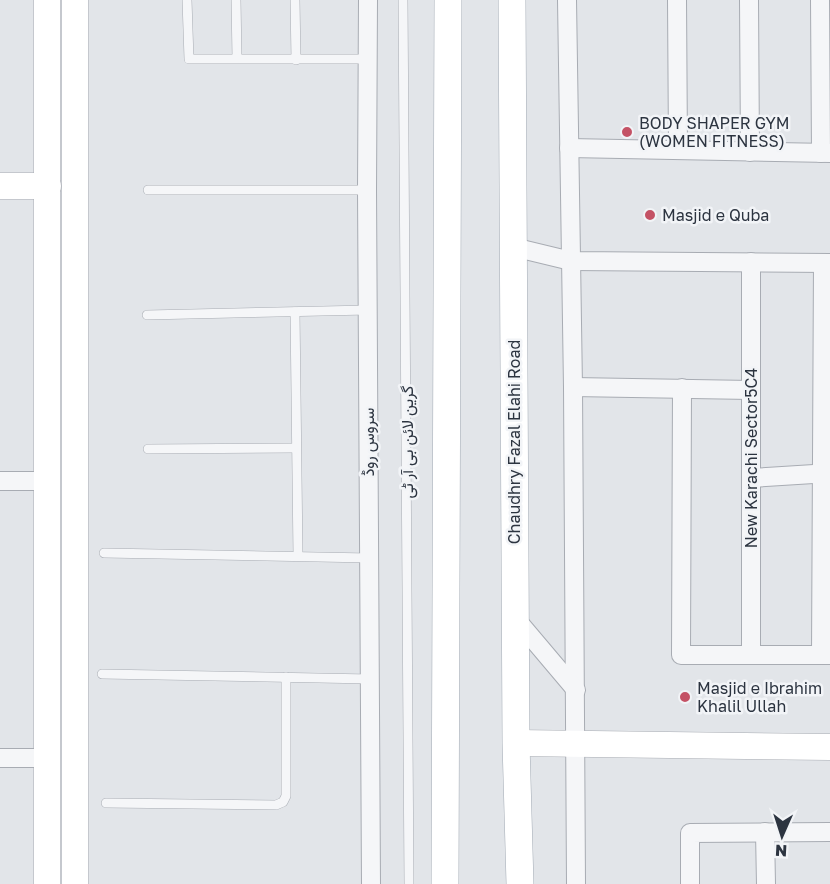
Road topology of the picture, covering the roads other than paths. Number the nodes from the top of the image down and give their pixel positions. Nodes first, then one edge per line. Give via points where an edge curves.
1 (47, 0) edge
2 (75, 0) edge
3 (187, 0) edge
4 (236, 0) edge
5 (294, 0) edge
6 (368, 0) edge
7 (404, 0) edge
8 (448, 0) edge
9 (512, 0) edge
10 (567, 0) edge
11 (677, 0) edge
12 (749, 0) edge
13 (820, 0) edge
14 (237, 58) junction
15 (368, 59) junction
16 (296, 60) junction
17 (825, 86) edge
18 (569, 148) junction
19 (678, 150) junction
20 (750, 152) junction
21 (825, 153) edge
22 (0, 186) edge
23 (48, 186) junction
24 (148, 190) dead end
25 (367, 190) junction
26 (513, 247) junction
27 (571, 261) junction
28 (751, 262) junction
29 (826, 263) edge
30 (368, 310) junction
31 (295, 312) junction
32 (147, 315) dead end
33 (573, 387) junction
34 (682, 388) junction
35 (751, 390) junction
36 (296, 448) junction
37 (148, 449) dead end
38 (826, 473) edge
39 (751, 478) junction
40 (0, 481) edge
41 (47, 481) junction
42 (104, 553) dead end
43 (297, 556) junction
44 (369, 558) junction
45 (516, 619) junction
46 (751, 655) junction
47 (826, 655) edge
48 (102, 674) dead end
49 (286, 677) junction
50 (370, 679) junction
51 (576, 690) junction
52 (516, 743) junction
53 (576, 744) junction
54 (830, 747) edge
55 (0, 758) edge
56 (46, 758) junction
57 (106, 803) dead end
58 (765, 832) junction
59 (830, 832) edge
60 (47, 884) edge
61 (75, 884) edge
62 (371, 884) edge
63 (409, 884) edge
64 (445, 884) edge
65 (520, 884) edge
66 (576, 884) edge
67 (690, 884) edge
68 (766, 884) edge

1 - 23 street
2 - 61 street
3 - 14 lane via 189,59
4 - 14 lane
5 - 16 lane
6 - 15 street, سروس روڈ
7 - 63 lane, گرین لائن بی آر ٹی
8 - 64 main road
9 - 26 main road, Chaudhry Fazal Elahi Road
10 - 18 street
11 - 19 street
12 - 20 street
13 - 17 street
14 - 16 lane
15 - 16 lane
15 - 25 street, سروس روڈ
17 - 21 street
18 - 19 street
18 - 27 street
19 - 20 street
20 - 21 street
22 - 23 street
23 - 41 street
24 - 25 lane
25 - 30 street, سروس روڈ
26 - 27 street
26 - 45 main road, Chaudhry Fazal Elahi Road
27 - 28 street
27 - 33 street
28 - 29 street
28 - 35 street, New Karachi Sector5C4
29 - 38 street
30 - 31 lane
30 - 44 street, سروس روڈ
31 - 32 lane
31 - 36 lane
33 - 34 street
33 - 51 street
34 - 35 street
34 - 46 street via 681,655
35 - 39 street, New Karachi Sector5C4
36 - 37 lane
36 - 43 lane
38 - 39 street
38 - 47 street
39 - 46 street, New Karachi Sector5C4
40 - 41 street
41 - 56 street
42 - 43 lane
43 - 44 lane
44 - 50 street, سروس روڈ
45 - 51 street
45 - 52 main road, Chaudhry Fazal Elahi Road
46 - 47 street
48 - 49 lane
49 - 50 lane
49 - 57 lane via 283,802
50 - 62 street, سروس روڈ
51 - 53 street
52 - 53 street
52 - 65 main road, Chaudhry Fazal Elahi Road
53 - 54 street
53 - 66 street
55 - 56 street
56 - 60 street
58 - 59 street
58 - 67 street via 690,833
58 - 68 street

